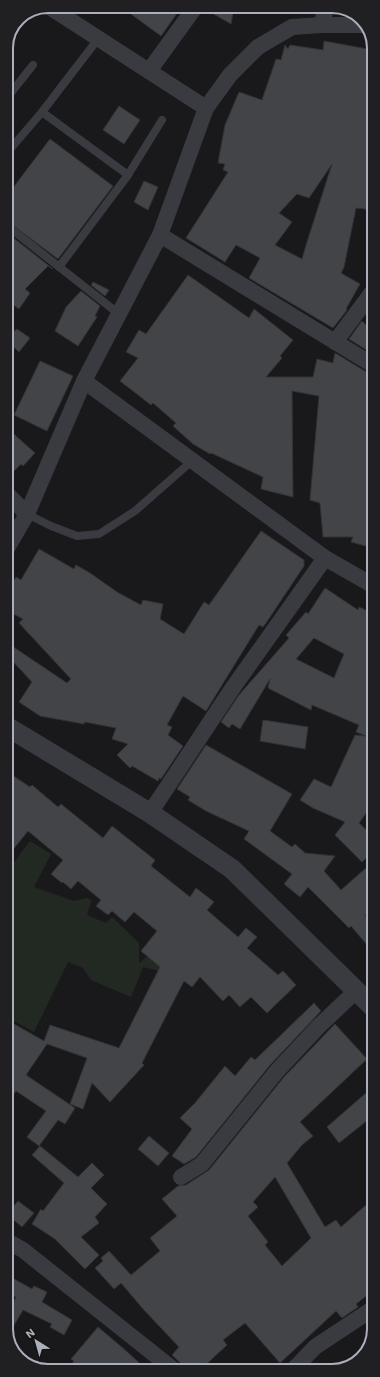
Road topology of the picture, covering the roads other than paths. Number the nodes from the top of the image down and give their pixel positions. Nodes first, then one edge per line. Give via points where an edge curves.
1 (59, 13) edge
2 (191, 13) edge
3 (325, 13) edge
4 (321, 25) junction
5 (358, 25) edge
6 (98, 38) junction
7 (33, 65) dead end
8 (149, 71) junction
9 (13, 90) edge
10 (206, 108) junction
11 (42, 112) junction
12 (162, 120) dead end
13 (13, 146) edge
14 (128, 174) junction
15 (13, 231) edge
16 (160, 235) junction
17 (59, 267) junction
18 (367, 299) edge
19 (119, 314) junction
20 (335, 342) junction
21 (367, 361) edge
22 (84, 381) junction
23 (193, 460) junction
24 (13, 500) edge
25 (27, 514) junction
26 (13, 538) edge
27 (326, 558) junction
28 (367, 582) edge
29 (13, 730) edge
30 (150, 813) junction
31 (367, 998) edge
32 (367, 1000) edge
33 (181, 1177) dead end
34 (13, 1244) edge
35 (367, 1313) edge
36 (166, 1364) edge
37 (299, 1364) edge

1 - 6 street
2 - 8 street
3 - 4 street
4 - 5 street
4 - 10 street via 292,27 258,47 230,74
6 - 8 street
6 - 11 lane
7 - 9 lane
8 - 10 street
10 - 16 street
11 - 13 lane
11 - 14 lane
12 - 14 lane
14 - 17 lane
15 - 17 lane
16 - 19 street
16 - 20 street
17 - 19 lane
18 - 20 street
19 - 22 street
20 - 21 street
22 - 23 street
22 - 25 street
23 - 25 lane via 135,511 99,534 77,536
23 - 27 street
24 - 25 street
25 - 26 street
27 - 28 street
27 - 30 street via 232,688
29 - 30 street
30 - 31 street via 232,869
32 - 33 street via 318,1027 277,1071 202,1164
34 - 36 street
35 - 37 street via 315,1347

